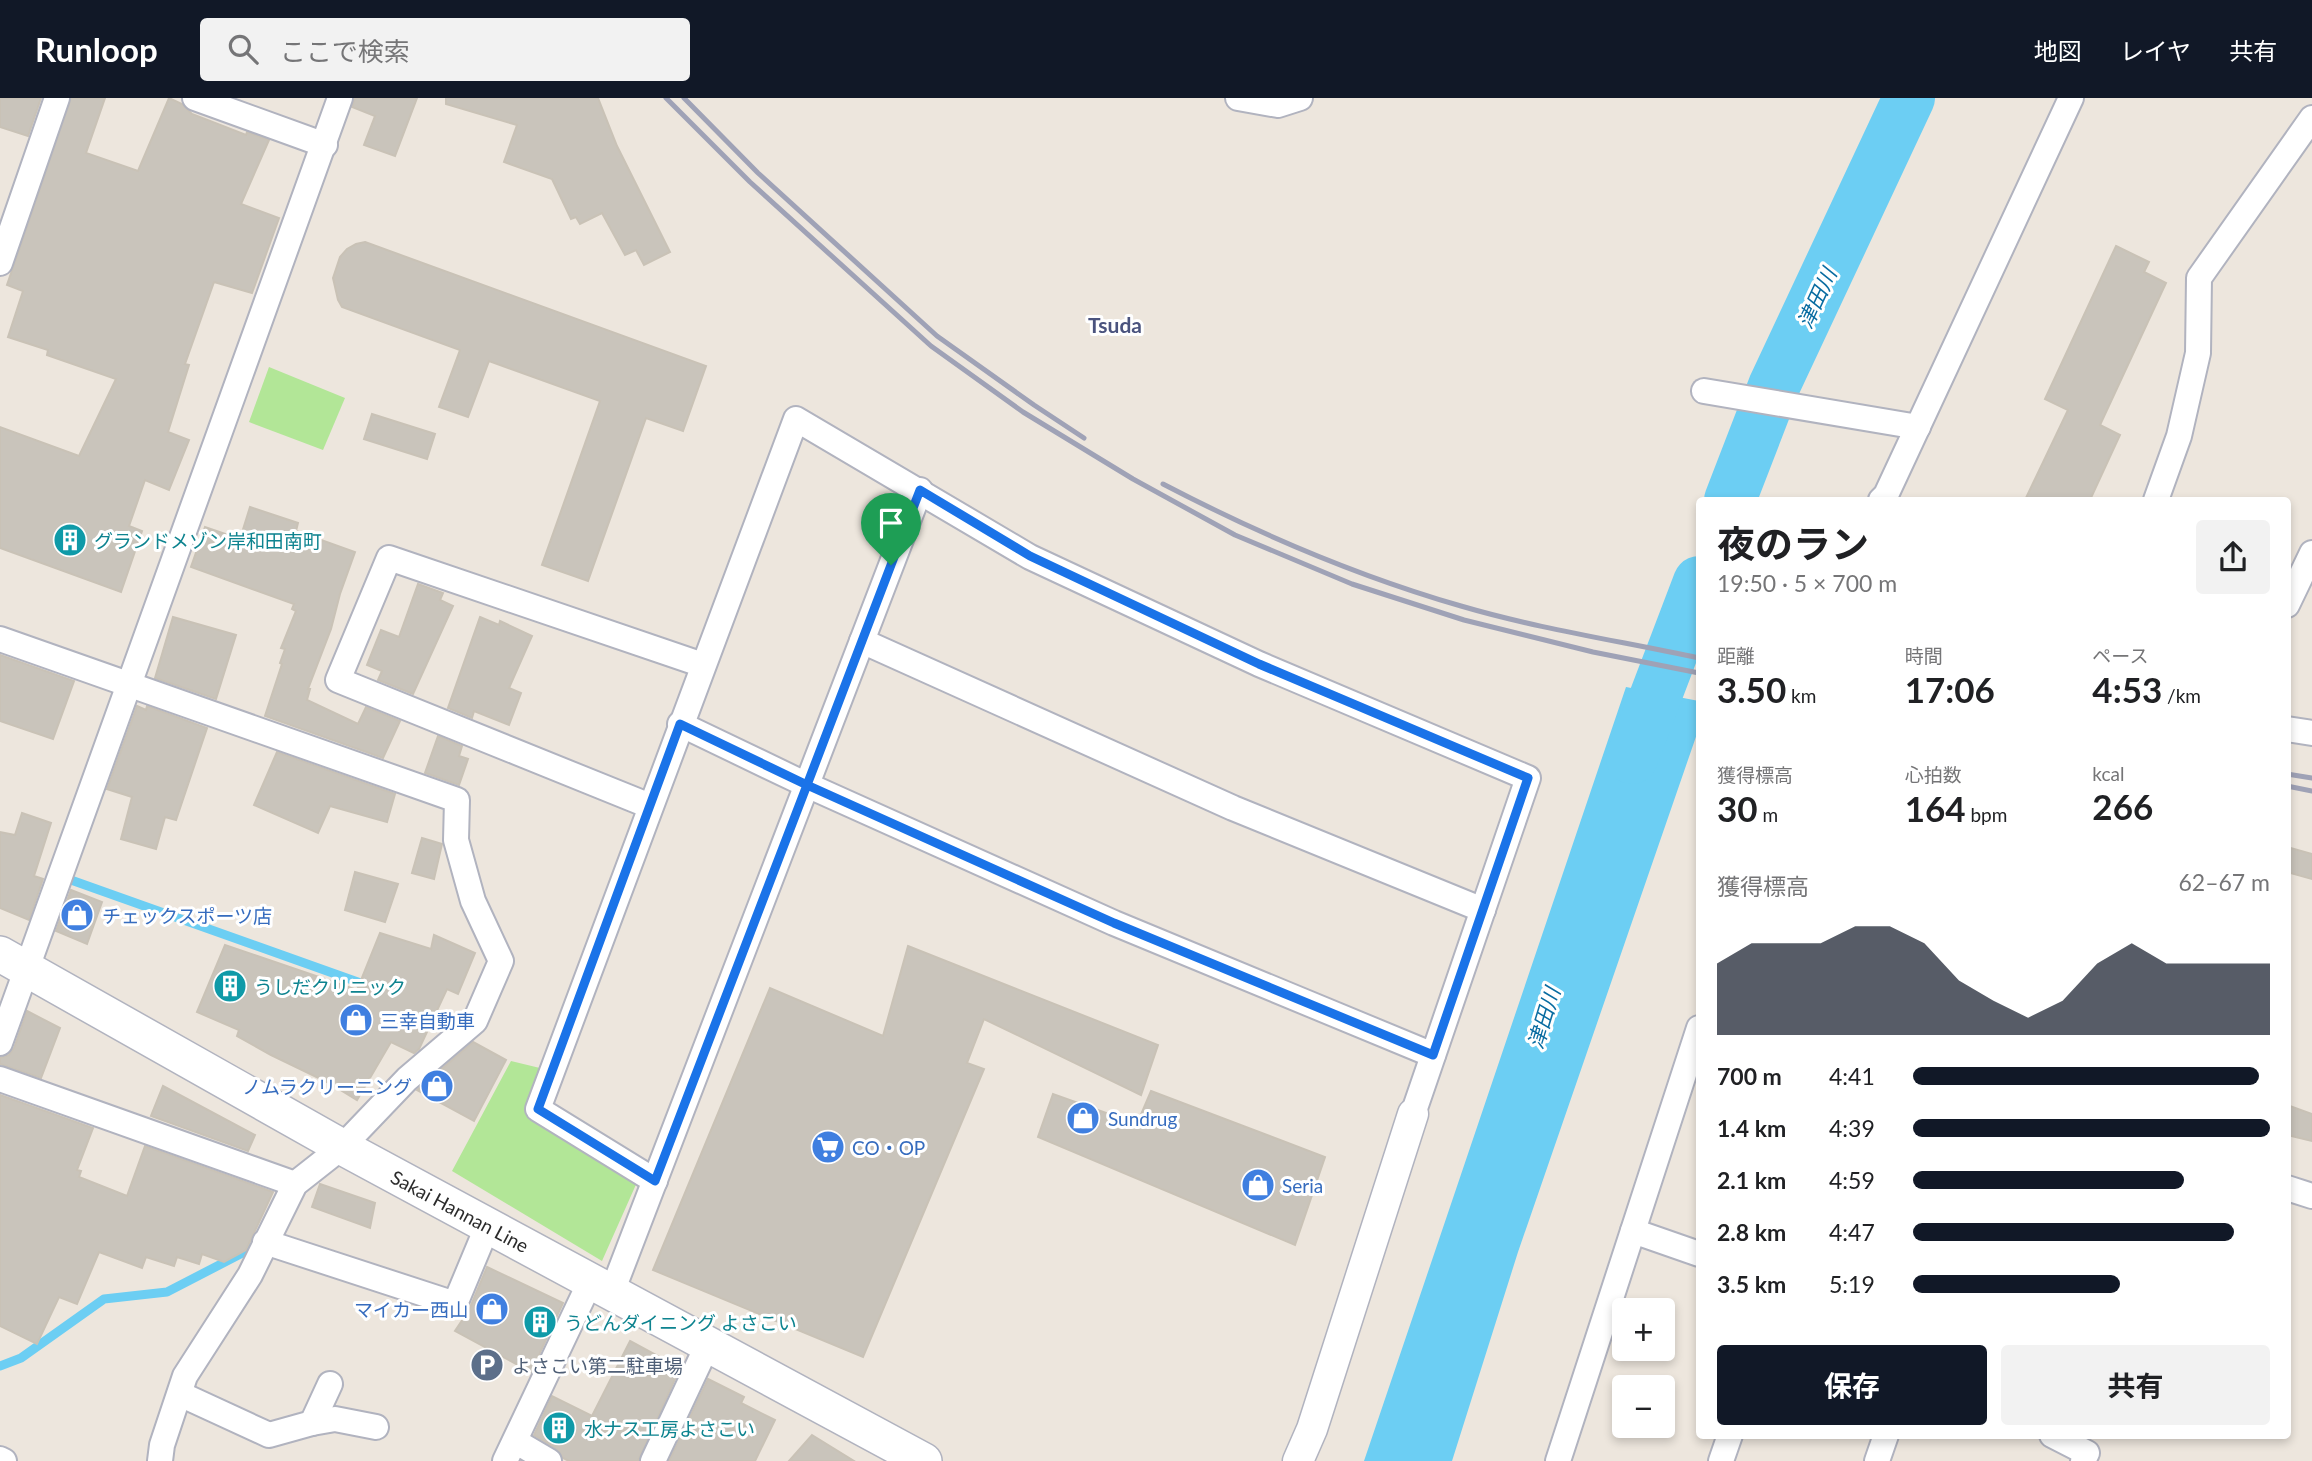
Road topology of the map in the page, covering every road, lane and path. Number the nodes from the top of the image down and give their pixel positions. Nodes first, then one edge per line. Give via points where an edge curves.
1 (57, 98) edge
2 (195, 98) edge
3 (340, 98) edge
4 (1238, 98) edge
5 (1300, 98) edge
6 (2071, 98) edge
7 (2312, 118) edge
8 (325, 145) junction
9 (0, 263) edge
10 (1704, 391) dead end
11 (1918, 427) junction
12 (920, 490) junction
13 (1884, 497) edge
14 (2157, 497) edge
15 (2312, 553) edge
16 (2291, 597) edge
17 (0, 639) edge
18 (862, 641) junction
19 (703, 665) junction
20 (130, 684) junction
21 (680, 724) junction
22 (2291, 730) edge
23 (2312, 733) edge
24 (807, 785) junction
25 (650, 806) junction
26 (1483, 910) junction
27 (13, 960) edge
28 (1696, 1037) edge
29 (0, 1043) edge
30 (1433, 1055) junction
31 (0, 1079) edge
32 (1413, 1114) joint
33 (342, 1147) junction
34 (655, 1181) junction
35 (295, 1184) junction
36 (2291, 1189) edge
37 (2312, 1196) edge
38 (488, 1225) junction
39 (1633, 1231) junction
40 (265, 1242) junction
41 (1696, 1253) edge
42 (602, 1286) junction
43 (709, 1344) junction
44 (330, 1384) dead end
45 (180, 1394) junction
46 (312, 1423) junction
47 (376, 1427) dead end
48 (1729, 1439) edge
49 (1885, 1439) edge
50 (2060, 1439) edge
51 (510, 1451) edge
52 (160, 1461) edge
53 (549, 1461) edge
54 (653, 1461) edge
55 (924, 1461) edge
56 (1298, 1461) edge
57 (1558, 1461) edge
58 (1721, 1461) edge
59 (1877, 1461) edge
60 (2083, 1461) edge

1 - 9 street
2 - 8 street
3 - 8 street
4 - 5 street via 1278,105
6 - 11 street
7 - 14 street via 2199,278 2198,353 2179,436
8 - 20 street
10 - 11 street
11 - 13 street
12 - 18 street
12 - 19 street via 796,419
12 - 26 street via 1042,562 1259,664 1528,778
15 - 16 street
17 - 20 street
18 - 24 street
18 - 26 street via 1233,808
19 - 21 street
19 - 25 street via 388,558 338,680
20 - 27 street via 47,917
20 - 33 street via 457,800 456,840 473,901 501,961 475,1021 407,1079
21 - 24 street
21 - 25 street
22 - 23 street
24 - 30 street via 1114,923
24 - 34 street
25 - 34 street via 538,1109
26 - 30 street
27 - 29 street
27 - 33 main road, Sakai Hannan Line
28 - 39 street
30 - 32 street
31 - 35 street
32 - 56 street
33 - 35 street
33 - 38 main road, Sakai Hannan Line
34 - 42 street
35 - 40 street
36 - 37 street
38 - 40 street via 455,1304
38 - 42 main road, Sakai Hannan Line
39 - 41 street
39 - 57 street
40 - 45 street via 250,1275 185,1376
42 - 43 main road, Sakai Hannan Line
42 - 51 street
43 - 54 street
43 - 55 main road, Sakai Hannan Line
44 - 46 street
45 - 46 street via 269,1435
45 - 52 street
46 - 47 street via 334,1419
48 - 58 street
49 - 59 street
50 - 60 street via 2087,1453
51 - 53 street

